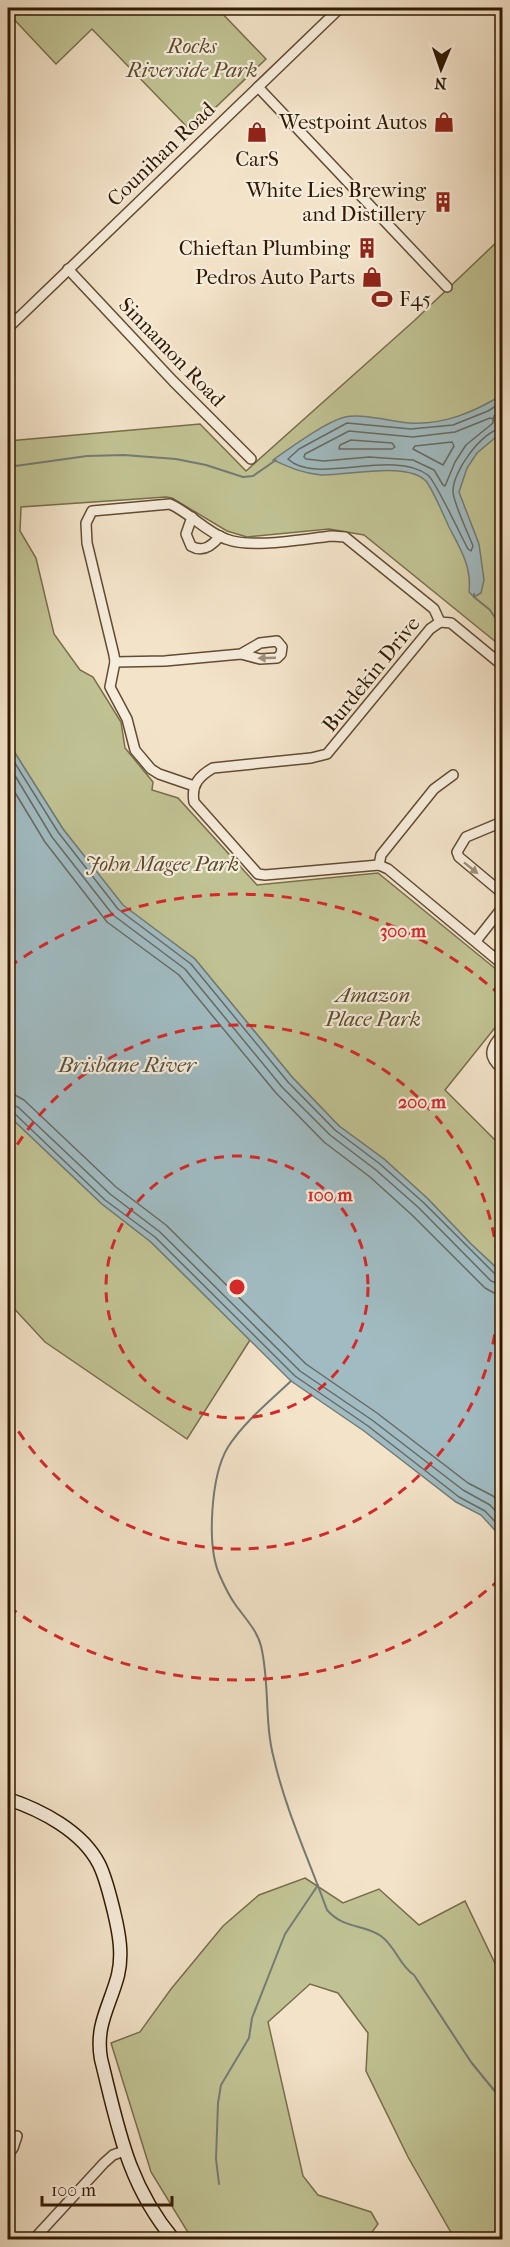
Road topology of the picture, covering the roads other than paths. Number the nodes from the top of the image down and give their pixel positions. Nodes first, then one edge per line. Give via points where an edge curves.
1 (340, 8) edge
2 (258, 87) junction
3 (68, 269) junction
4 (447, 287) dead end
5 (8, 328) edge
6 (250, 459) dead end
7 (192, 517) junction
8 (220, 536) junction
9 (440, 622) junction
10 (241, 654) dead end
11 (115, 662) junction
12 (502, 664) edge
13 (453, 775) dead end
14 (194, 786) junction
15 (502, 822) edge
16 (379, 865) junction
17 (502, 893) edge
18 (502, 908) edge
19 (476, 941) junction
20 (502, 964) edge
21 (502, 1034) edge
22 (502, 1069) edge
23 (8, 1799) edge
24 (17, 2136) dead end
25 (124, 2151) junction
26 (8, 2155) edge
27 (33, 2240) edge
28 (174, 2240) edge

1 - 2 street, Counihan Road
2 - 3 street, Counihan Road
2 - 4 street
3 - 5 street, Counihan Road
3 - 6 street, Sinnamon Road
7 - 8 street
7 - 8 street via 186,534 191,546 205,549
7 - 11 street via 165,504 98,509 88,515 87,543
8 - 9 street via 249,544 342,536 434,609
9 - 12 street via 451,623
9 - 14 street, Burdekin Drive via 430,628 327,754 213,768
10 - 11 street
11 - 14 street via 110,687 127,719 135,750 150,769
13 - 16 street via 434,789 381,855
14 - 16 street via 197,808 258,874
15 -> 17 street via 466,837 457,852
16 - 19 street
18 - 19 street
19 - 20 street
21 - 22 street via 492,1053 494,1062
23 - 25 street via 36,1810 76,1836 100,1866 120,1948 118,1975 99,2030 98,2046
24 - 26 street
25 - 27 street via 104,2163
25 - 28 street via 140,2190

